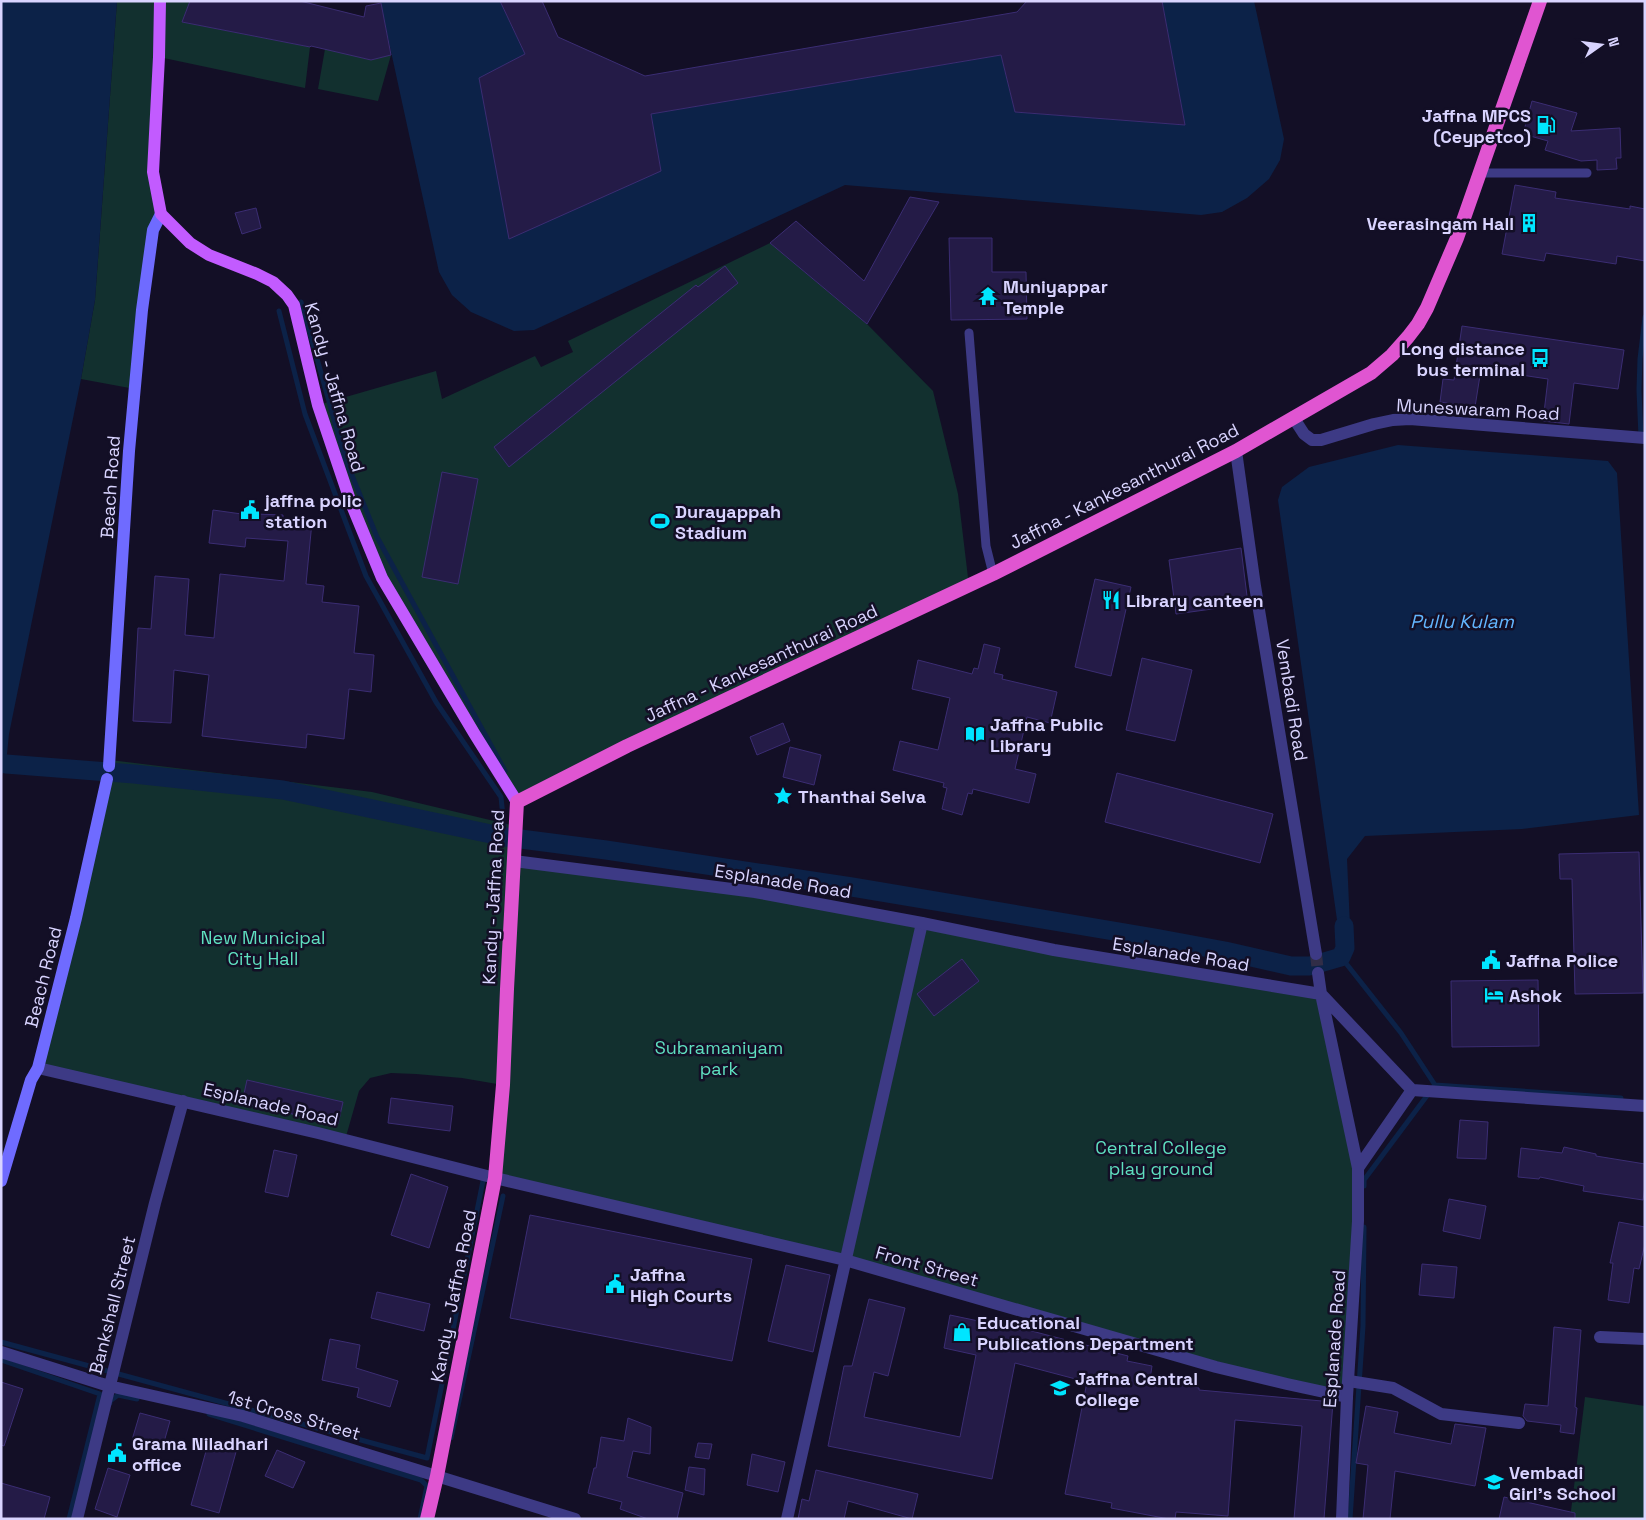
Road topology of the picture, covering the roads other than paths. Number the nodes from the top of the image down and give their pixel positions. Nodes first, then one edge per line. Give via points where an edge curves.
1 (160, 1) edge
2 (1540, 1) edge
3 (1479, 173) junction
4 (1587, 173) dead end
5 (162, 214) junction
6 (969, 333) dead end
7 (1293, 417) junction
8 (1645, 438) edge
9 (1236, 451) junction
10 (993, 574) junction
11 (517, 802) junction
12 (514, 861) junction
13 (922, 923) junction
14 (1316, 954) tunnel mouth
15 (1318, 973) tunnel mouth
16 (1321, 994) junction
17 (38, 1068) junction
18 (1418, 1090) junction
19 (183, 1101) junction
20 (1645, 1106) edge
21 (1358, 1168) junction
22 (495, 1178) junction
23 (1, 1180) edge
24 (845, 1260) junction
25 (1600, 1337) dead end
26 (1645, 1340) edge
27 (1, 1352) edge
28 (1349, 1381) junction
29 (110, 1386) junction
30 (1347, 1397) junction
31 (1519, 1423) dead end
32 (437, 1476) junction
33 (77, 1519) edge
34 (427, 1519) edge
35 (575, 1519) edge
36 (787, 1519) edge
37 (1342, 1519) edge

1 - 5 main road via 152,172
2 - 3 highway, Jaffna - Kankesanthurai Road
3 - 4 lane
3 - 7 highway, Jaffna - Kankesanthurai Road via 1447,262 1418,324 1392,355 1370,373
5 - 11 main road, Kandy - Jaffna Road via 190,243 209,255 273,282 294,305 318,405 351,503 382,578
5 - 17 main road, Beach Road via 153,230 142,310 129,451 108,772
6 - 10 lane via 986,546
7 - 8 street, Muneswaram Road via 1312,440 1374,424 1410,419
7 - 9 highway, Jaffna - Kankesanthurai Road
9 - 10 highway, Jaffna - Kankesanthurai Road
9 - 14 street, Vembadi Road
10 - 11 highway, Jaffna - Kankesanthurai Road via 611,754
11 - 12 highway, Kandy - Jaffna Road
12 - 13 street, Esplanade Road via 755,892
12 - 22 highway, Kandy - Jaffna Road
13 - 16 street, Esplanade Road via 1054,950
13 - 24 street
15 - 16 street
16 - 18 street
16 - 21 street, Esplanade Road
17 - 19 street, Esplanade Road
17 - 23 main road, Beach Road via 31,1080
18 - 20 street
18 - 21 street
19 - 22 street, Esplanade Road
19 - 29 street, Bankshall Street
21 - 28 street, Esplanade Road
22 - 24 street, Front Street
22 - 32 highway, Kandy - Jaffna Road
24 - 30 street, Front Street via 1216,1367
24 - 36 street
25 - 26 street
27 - 29 street, 1st Cross Street
28 - 30 street, Esplanade Road
28 - 31 street via 1393,1388 1441,1414
29 - 32 street, 1st Cross Street via 243,1416
29 - 33 street, Bankshall Street
30 - 37 street, Esplanade Road
32 - 34 highway, Kandy - Jaffna Road
32 - 35 street, 1st Cross Street

